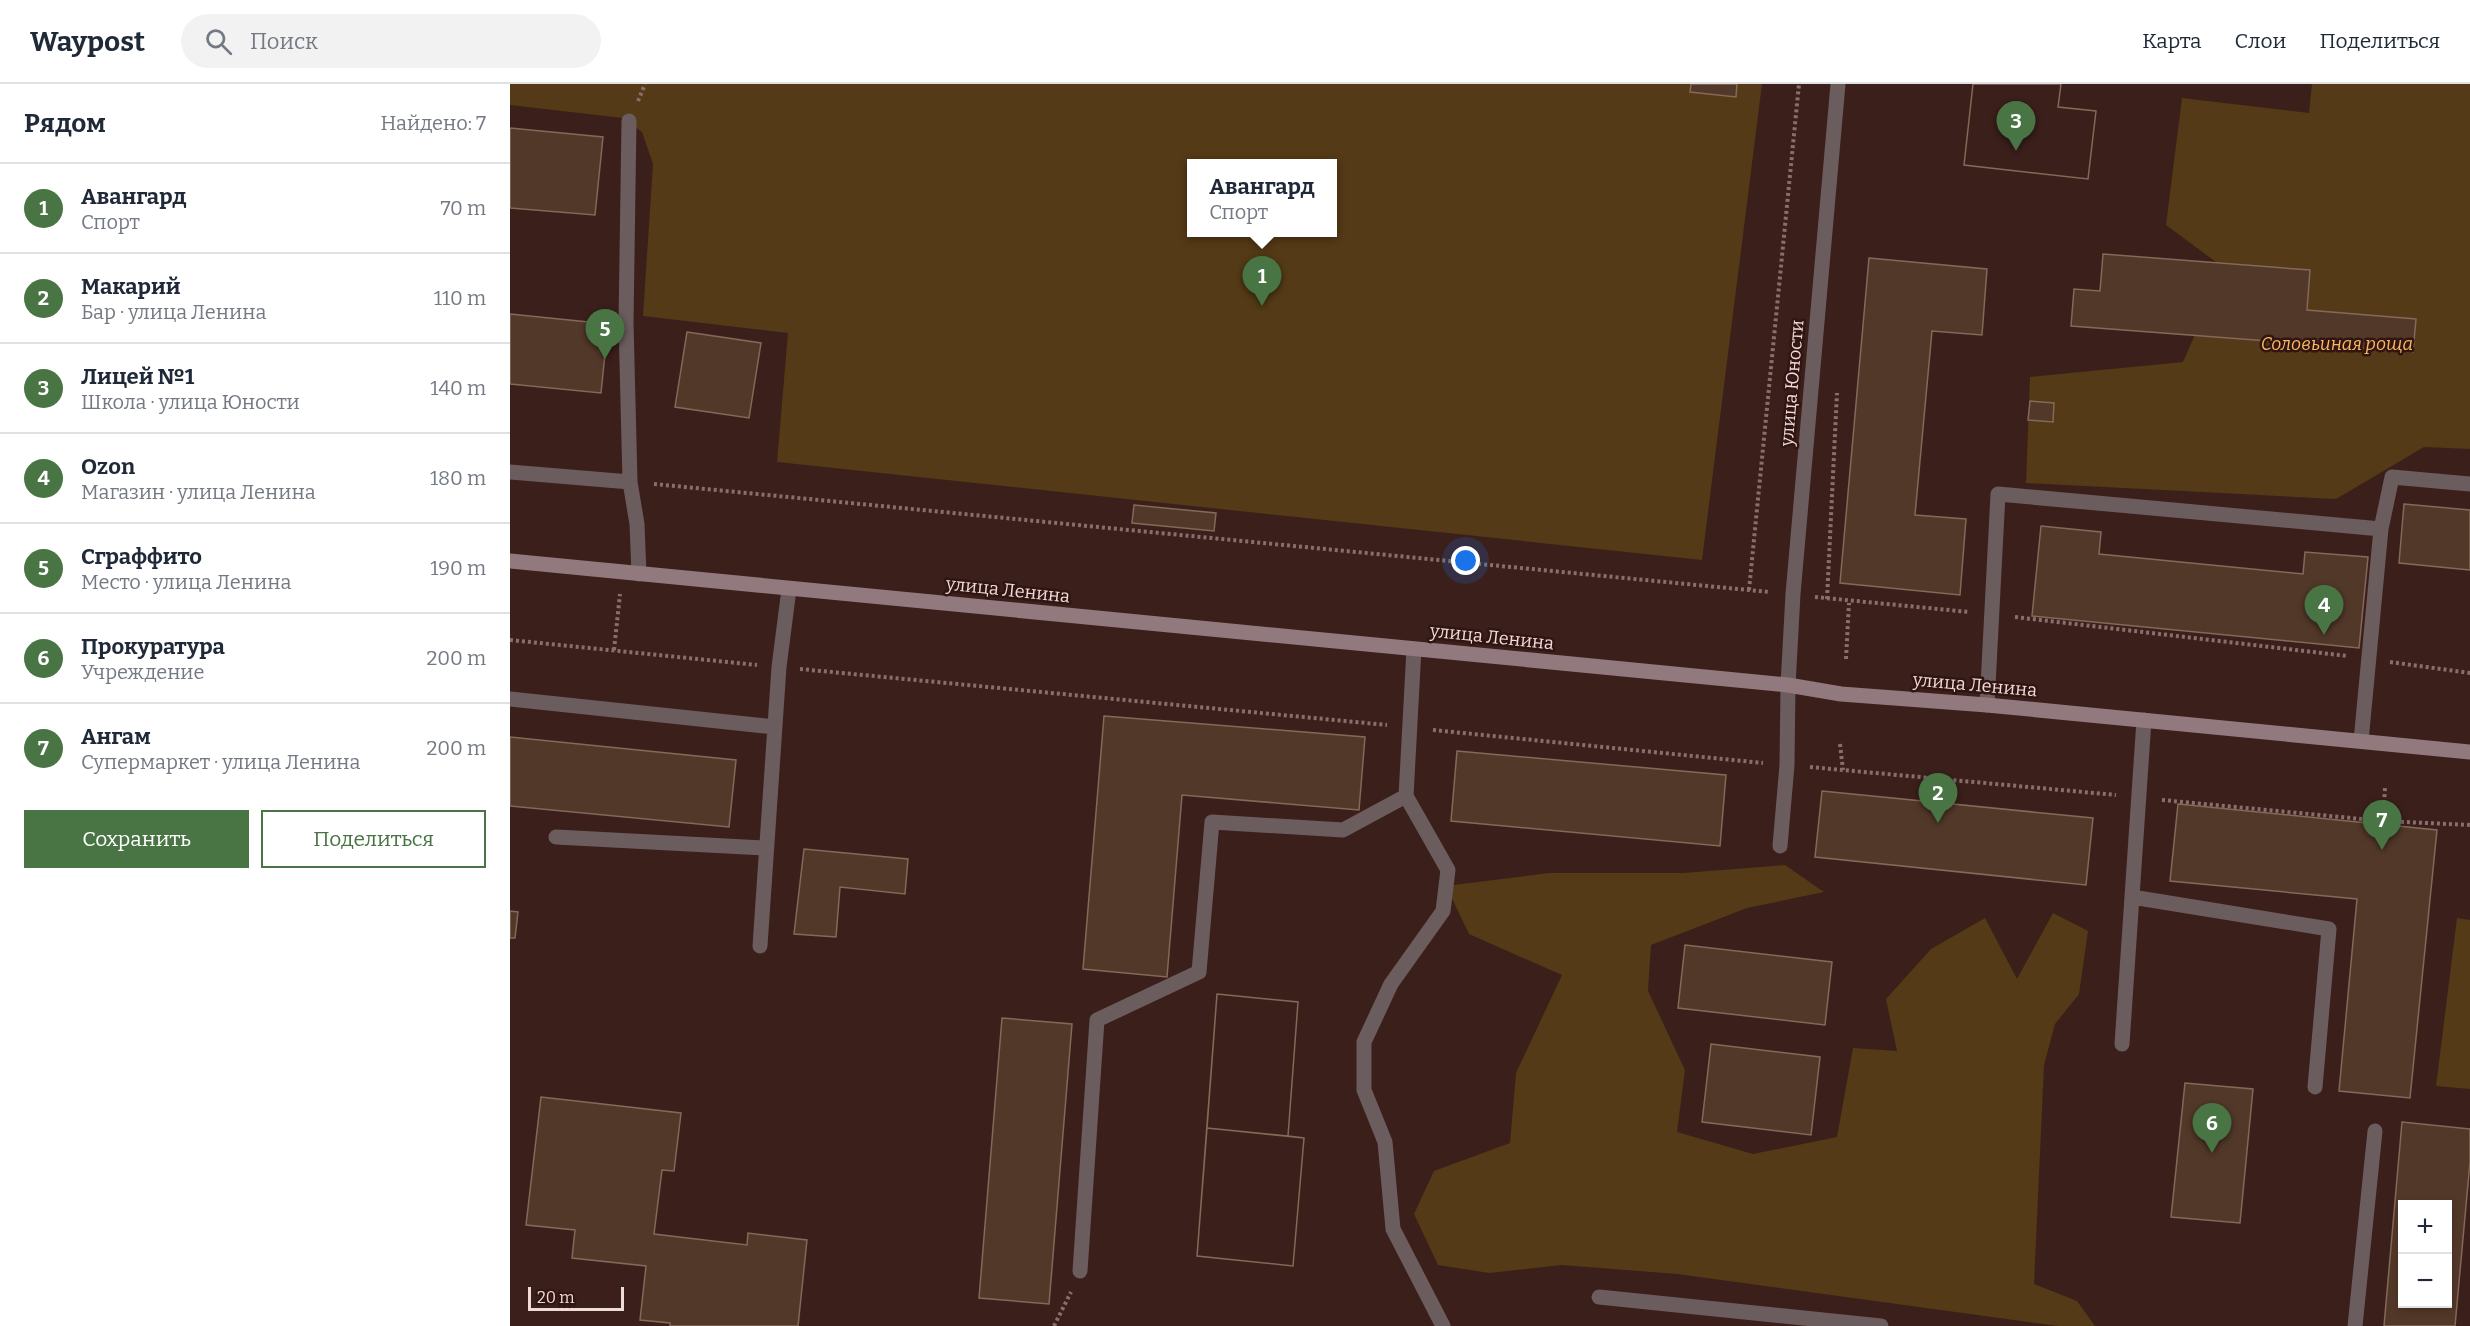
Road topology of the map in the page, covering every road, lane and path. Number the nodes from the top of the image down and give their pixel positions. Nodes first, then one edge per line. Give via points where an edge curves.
1 (1800, 84) edge
2 (1838, 84) edge
3 (629, 121) dead end
4 (510, 472) edge
5 (630, 482) junction
6 (2470, 484) edge
7 (2381, 529) junction
8 (510, 561) edge
9 (622, 572) junction
10 (639, 574) junction
11 (789, 589) junction
12 (1749, 590) junction
13 (1793, 594) junction
14 (1849, 603) junction
15 (1994, 614) junction
16 (510, 640) edge
17 (1414, 649) junction
18 (614, 650) junction
19 (1846, 659) dead end
20 (2368, 659) junction
21 (779, 667) junction
22 (2470, 673) edge
23 (1788, 685) junction
24 (510, 699) edge
25 (1988, 705) junction
26 (2144, 720) junction
27 (775, 727) junction
28 (1410, 727) junction
29 (2361, 741) junction
30 (1840, 744) dead end
31 (2470, 752) edge
32 (1787, 765) junction
33 (1843, 770) junction
34 (2385, 788) dead end
35 (1406, 796) junction
36 (2139, 797) junction
37 (2383, 821) junction
38 (2470, 825) edge
39 (556, 837) dead end
40 (1780, 846) dead end
41 (765, 848) junction
42 (2132, 897) junction
43 (759, 946) dead end
44 (2122, 1044) dead end
45 (2315, 1087) dead end
46 (2375, 1131) dead end
47 (1080, 1271) joint
48 (1599, 1297) dead end
49 (1054, 1326) edge
50 (1443, 1326) edge
51 (1881, 1326) edge
52 (2355, 1326) edge

1 - 12 path
2 - 13 street, улица Юности
3 - 5 street via 626,323
4 - 5 street
5 - 10 street
5 - 12 path
6 - 7 street via 2392,477
7 - 15 street via 1998,494
7 - 20 street
8 - 9 main road, улица Ленина
9 - 10 main road, улица Ленина
9 - 18 path
10 - 11 main road, улица Ленина
11 - 17 main road, улица Ленина
11 - 21 street
12 - 13 path
13 - 14 path
13 - 23 street, улица Юности
14 - 15 path
14 - 19 path
15 - 20 path
15 - 25 street
16 - 18 path
17 - 23 main road, улица Ленина
17 - 28 street
18 - 21 path
20 - 22 path
20 - 29 street
21 - 27 street
21 - 28 path
23 - 25 main road, улица Ленина via 1841,694
23 - 32 street, улица Юности
24 - 27 street
25 - 26 main road, улица Ленина
26 - 29 main road, улица Ленина
26 - 36 street
27 - 41 street
28 - 32 path
28 - 35 street
29 - 31 main road, улица Ленина
30 - 33 path
32 - 33 path
32 - 40 street, улица Юности
33 - 36 path
34 - 37 path
35 - 47 street via 1343,830 1212,822 1199,972 1096,1020
35 - 50 street via 1448,870 1443,911 1391,984 1364,1042 1364,1090 1385,1142 1393,1229
36 - 37 path
36 - 42 street
37 - 38 path
39 - 41 street
41 - 43 street
42 - 44 street
42 - 45 street via 2329,929
46 - 52 street
47 - 49 path
48 - 51 street

